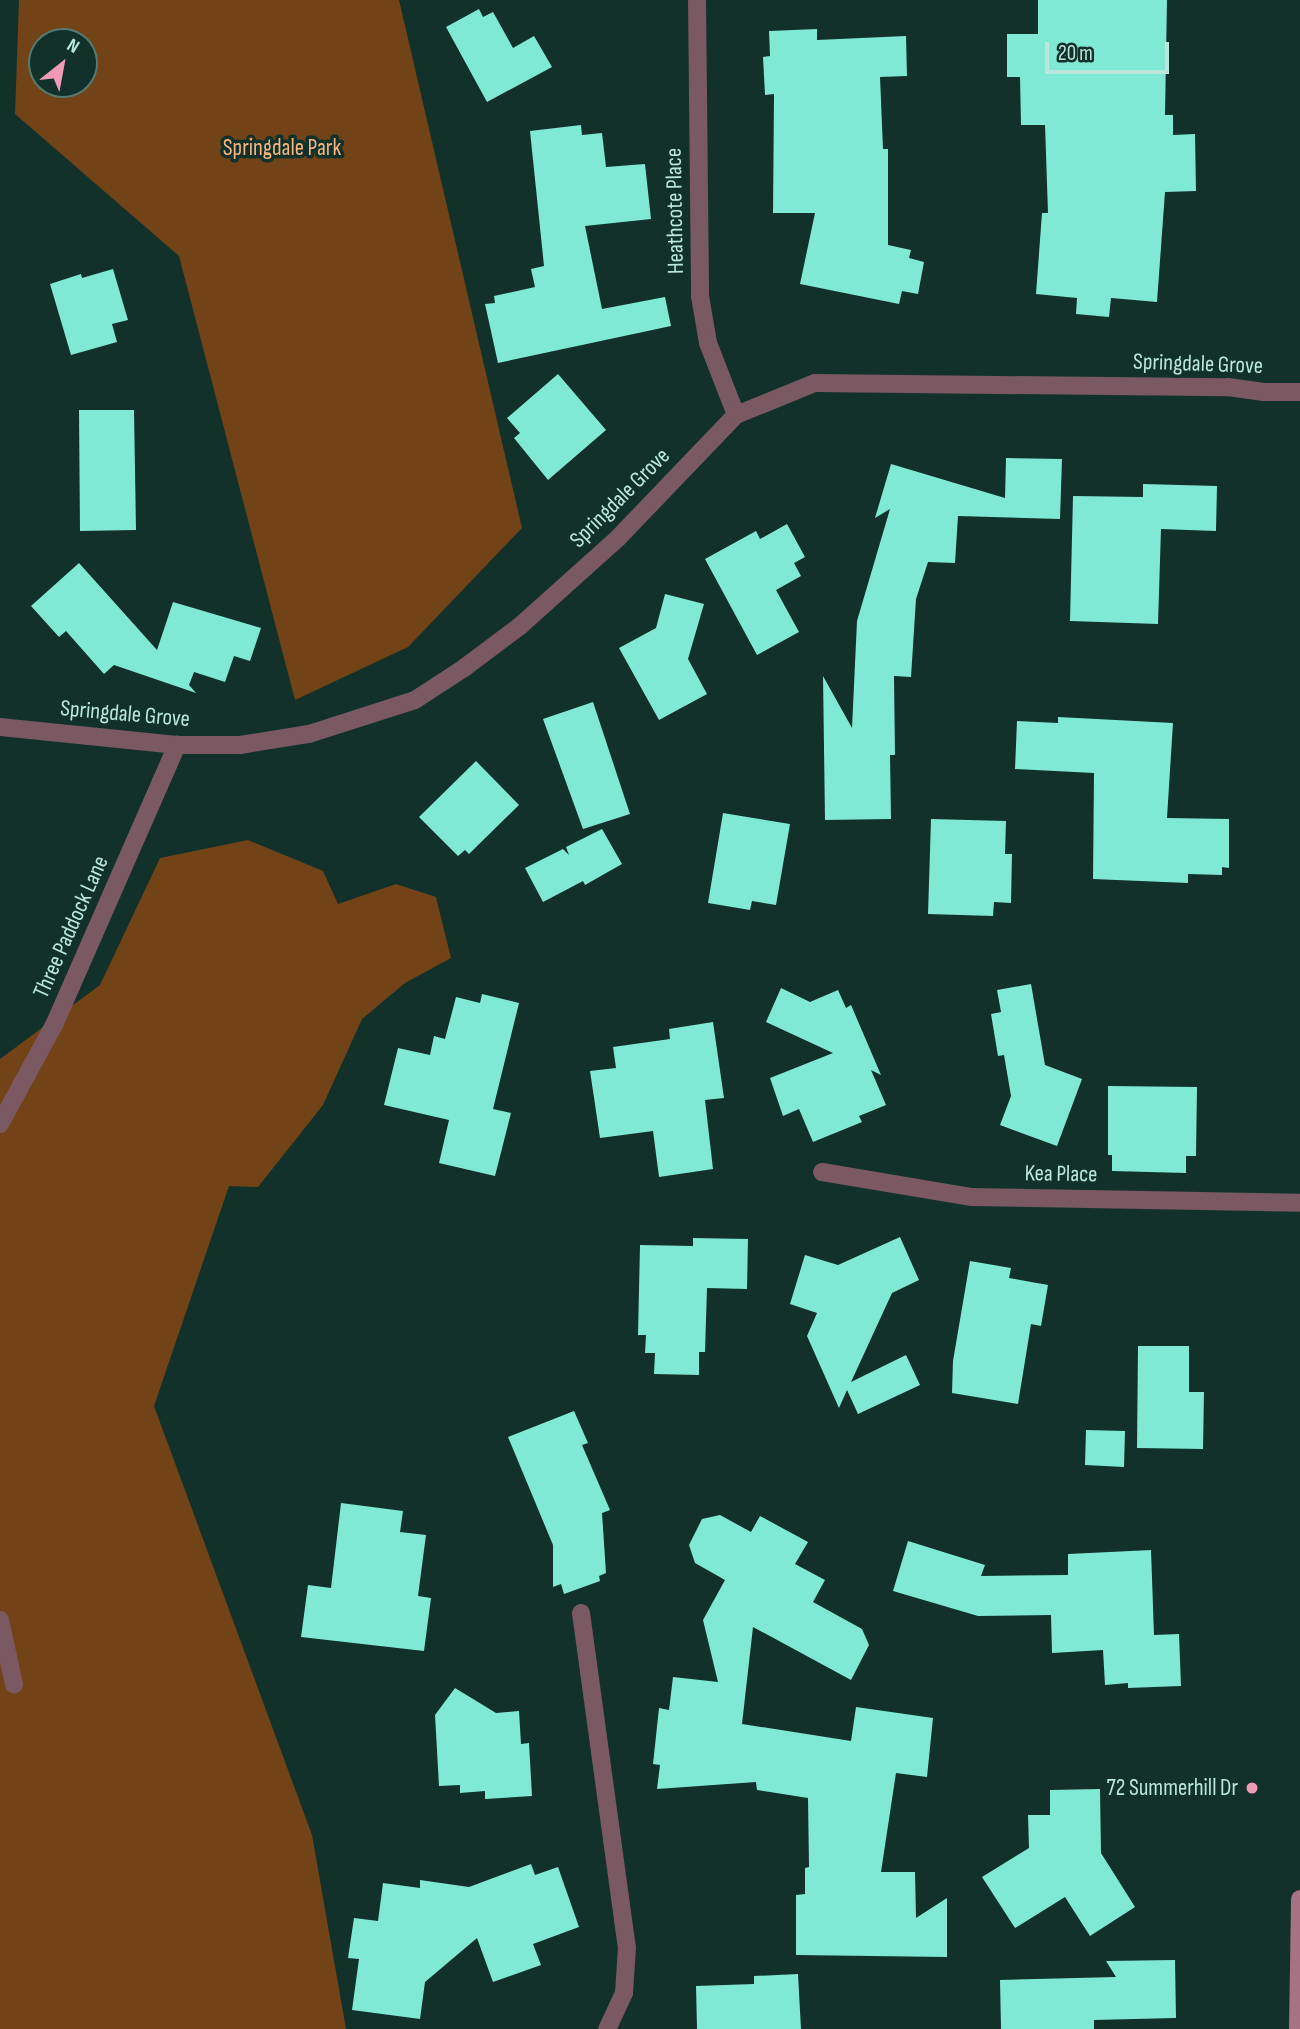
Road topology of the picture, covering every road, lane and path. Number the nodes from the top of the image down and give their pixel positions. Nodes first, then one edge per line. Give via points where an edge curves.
1 (697, 0) edge
2 (1300, 392) edge
3 (736, 415) junction
4 (0, 727) edge
5 (177, 746) junction
6 (0, 1124) edge
7 (822, 1172) dead end
8 (1300, 1203) edge
9 (581, 1613) dead end
10 (0, 1620) edge
11 (14, 1684) dead end
12 (1300, 1899) edge
13 (607, 2029) edge
14 (1298, 2029) edge

1 - 3 street, Heathcote Place via 701,296 708,343
2 - 3 street, Springdale Grove via 1228,387 816,383
3 - 5 street, Springdale Grove via 618,538 520,626 415,700 309,734 240,745
4 - 5 street, Springdale Grove
5 - 6 street, Three Paddock Lane via 55,1024
7 - 8 street, Kea Place via 972,1197
9 - 13 street via 627,1947 624,1993
10 - 11 street
12 - 14 main road

